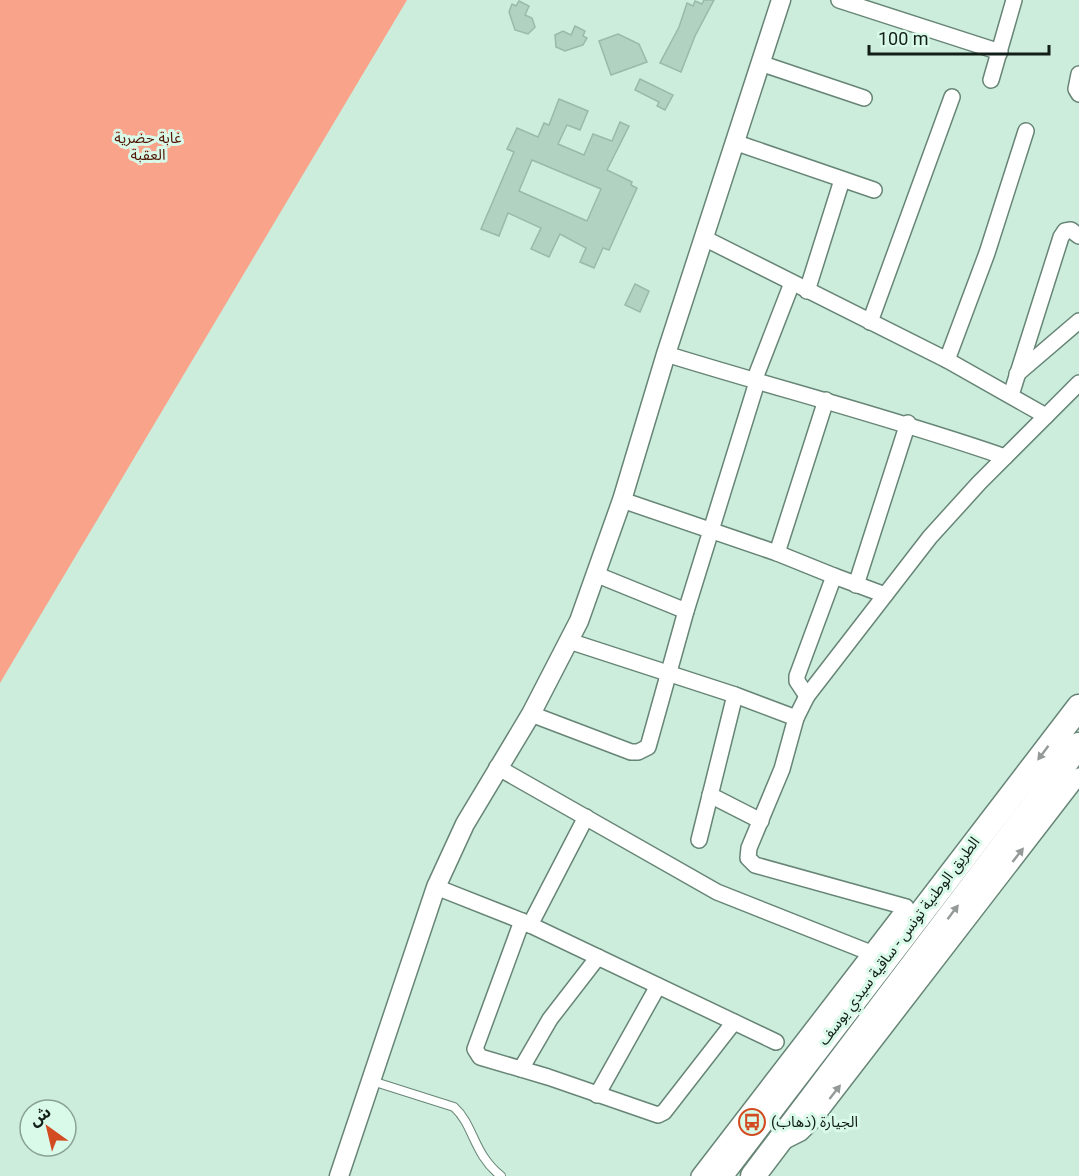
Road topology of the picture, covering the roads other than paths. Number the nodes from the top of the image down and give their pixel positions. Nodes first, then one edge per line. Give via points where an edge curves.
1 (781, 0) edge
2 (839, 0) edge
3 (1014, 0) edge
4 (1000, 52) junction
5 (760, 63) junction
6 (1079, 74) edge
7 (991, 80) dead end
8 (1079, 94) edge
9 (952, 97) dead end
10 (864, 98) dead end
11 (1026, 131) dead end
12 (734, 142) junction
13 (842, 180) junction
14 (874, 190) dead end
15 (1079, 236) edge
16 (704, 238) junction
17 (792, 283) junction
18 (807, 291) junction
19 (1079, 321) edge
20 (870, 322) junction
21 (666, 354) junction
22 (947, 360) junction
23 (1017, 374) junction
24 (756, 382) junction
25 (1079, 383) edge
26 (1011, 395) junction
27 (826, 400) junction
28 (1046, 416) junction
29 (908, 423) junction
30 (1005, 457) junction
31 (622, 500) junction
32 (711, 531) junction
33 (777, 553) junction
34 (595, 574) junction
35 (834, 576) junction
36 (856, 585) junction
37 (885, 595) junction
38 (686, 611) junction
39 (569, 642) junction
40 (668, 673) junction
41 (735, 695) junction
42 (807, 696) junction
43 (1079, 707) edge
44 (531, 714) junction
45 (796, 718) junction
46 (1079, 745) edge
47 (497, 767) junction
48 (1079, 776) edge
49 (710, 795) junction
50 (586, 818) junction
51 (761, 821) junction
52 (699, 840) dead end
53 (436, 886) junction
54 (526, 923) junction
55 (871, 953) junction
56 (598, 957) junction
57 (658, 986) junction
58 (734, 1022) junction
59 (776, 1042) dead end
60 (521, 1069) junction
61 (370, 1080) junction
62 (597, 1095) junction
63 (777, 1144) junction
64 (339, 1176) edge
65 (501, 1176) edge
66 (699, 1176) edge
67 (720, 1176) edge
68 (753, 1176) edge

1 - 5 street
2 - 4 street
3 - 4 street
4 - 7 street
5 - 10 street
5 - 12 street
6 - 8 street
9 - 20 street
11 - 22 street
12 - 13 street
12 - 16 street
13 - 14 street
13 - 18 street
15 - 23 street via 1071,230 1061,237
16 - 17 street
16 - 21 street
17 - 18 street
17 - 24 street
18 - 20 street
19 - 23 street
20 - 22 street
21 - 24 street
21 - 31 street
22 - 26 street
23 - 26 street
24 - 27 street
24 - 32 street
25 - 28 street
26 - 28 street
27 - 29 street
27 - 33 street
28 - 30 street
29 - 30 street
29 - 36 street
30 - 37 street via 930,537
31 - 32 street
31 - 34 street
32 - 33 street
32 - 38 street
33 - 35 street
34 - 38 street
34 - 39 street
35 - 36 street
35 - 42 street via 797,676
36 - 37 street
37 - 42 street
38 - 40 street
39 - 40 street
39 - 44 street
40 - 41 street
40 - 44 street via 648,747 638,752
41 - 45 street
41 - 49 street
42 - 45 street
43 -> 67 highway, الطريق الوطنية تونس - ساقية سيدي يوسف
44 - 47 street
45 - 51 street via 782,769
63 -> 46 highway, الطريق الوطنية تونس - ساقية سيدي يوسف
47 - 50 street
47 - 53 street
63 -> 48 street via 801,1133 813,1121
49 - 51 street
49 - 52 street
50 - 54 street
50 - 55 street via 717,892
51 - 55 street via 748,853 754,865 906,907
53 - 54 street
53 - 61 street
54 - 56 street
54 - 60 street via 476,1049 480,1057
55 - 66 street
56 - 57 street
56 - 60 street via 550,1019
57 - 58 street
57 - 62 street
58 - 59 street
58 - 62 street via 664,1112 652,1114
60 - 62 street
61 - 64 street
61 - 65 lane via 454,1107 484,1159
63 - 68 highway, الطريق الوطنية تونس - ساقية سيدي يوسف

